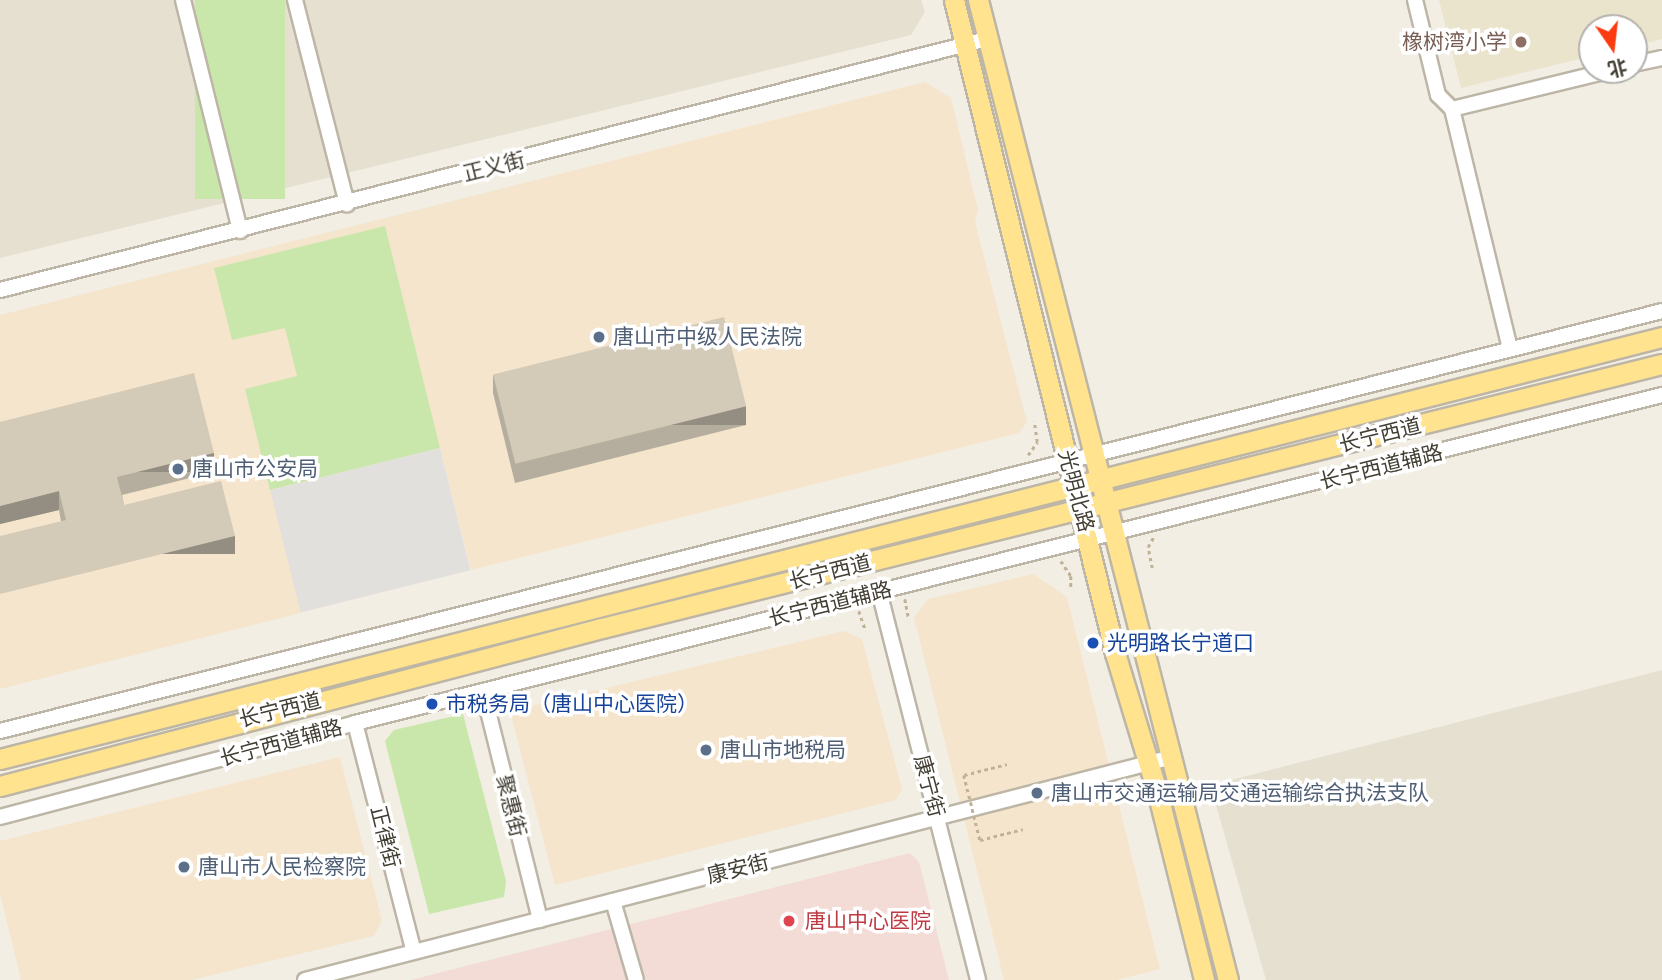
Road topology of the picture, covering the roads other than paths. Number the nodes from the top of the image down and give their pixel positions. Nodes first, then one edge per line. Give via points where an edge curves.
1 (183, 0) edge
2 (295, 0) edge
3 (954, 0) edge
4 (978, 0) edge
5 (1415, 0) edge
6 (987, 39) junction
7 (965, 44) junction
8 (1578, 78) edge
9 (1452, 109) junction
10 (346, 204) junction
11 (240, 231) junction
12 (0, 290) edge
13 (1662, 311) edge
14 (1662, 337) edge
15 (1510, 349) junction
16 (1662, 364) edge
17 (1662, 396) edge
18 (1096, 451) junction
19 (1067, 458) junction
20 (1103, 479) junction
21 (1074, 487) junction
22 (1108, 503) junction
23 (1081, 510) junction
24 (1115, 534) junction
25 (1089, 541) junction
26 (879, 592) junction
27 (483, 691) junction
28 (355, 723) junction
29 (0, 731) edge
30 (1172, 757) junction
31 (0, 759) edge
32 (1147, 763) junction
33 (0, 786) edge
34 (0, 817) edge
35 (938, 819) junction
36 (613, 901) junction
37 (540, 920) junction
38 (414, 952) junction
39 (342, 977) edge
40 (305, 980) edge
41 (630, 980) edge
42 (636, 980) edge
43 (978, 980) edge
44 (1204, 980) edge
45 (1228, 980) edge

1 - 11 street
2 - 10 street
3 - 7 main road, 光明北路
4 - 6 main road, 光明北路
5 - 9 street via 1438,95
6 - 7 street, 正义街
6 - 18 main road, 光明北路
7 - 10 street, 正义街
7 - 19 main road, 光明北路
8 - 9 street
9 - 15 street
10 - 11 street, 正义街
11 - 12 street, 正义街
13 - 15 street
14 - 20 main road, 长宁西道
15 - 18 street
16 - 22 main road, 长宁西道
17 - 24 street, 长宁西道辅路
18 - 19 street
18 - 20 main road, 光明北路
19 - 21 main road, 光明北路
19 - 29 street
20 - 21 main road, 长宁西道
20 - 22 main road, 光明北路
21 - 23 main road, 光明北路
21 - 31 main road, 长宁西道
22 - 23 main road, 长宁西道
22 - 24 main road, 光明北路
23 - 25 main road, 光明北路
23 - 33 main road, 长宁西道 via 218,726
24 - 25 street, 长宁西道辅路
24 - 30 main road, 光明北路
25 - 26 street, 长宁西道辅路
25 - 32 main road, 光明北路
26 - 27 street, 长宁西道辅路
26 - 35 street, 康宁街
27 - 28 street, 长宁西道辅路
27 - 37 street, 聚惠街
28 - 34 street, 长宁西道辅路
28 - 38 street, 正律街
30 - 32 street, 康安街
30 - 45 main road, 光明北路
32 - 35 street, 康安街
32 - 44 main road, 光明北路
35 - 36 street, 康安街
35 - 43 street, 康宁街
36 - 37 street, 康安街
36 - 41 street
36 - 42 street
37 - 38 street, 康安街
38 - 39 street, 康安街
39 - 40 street, 康安街

